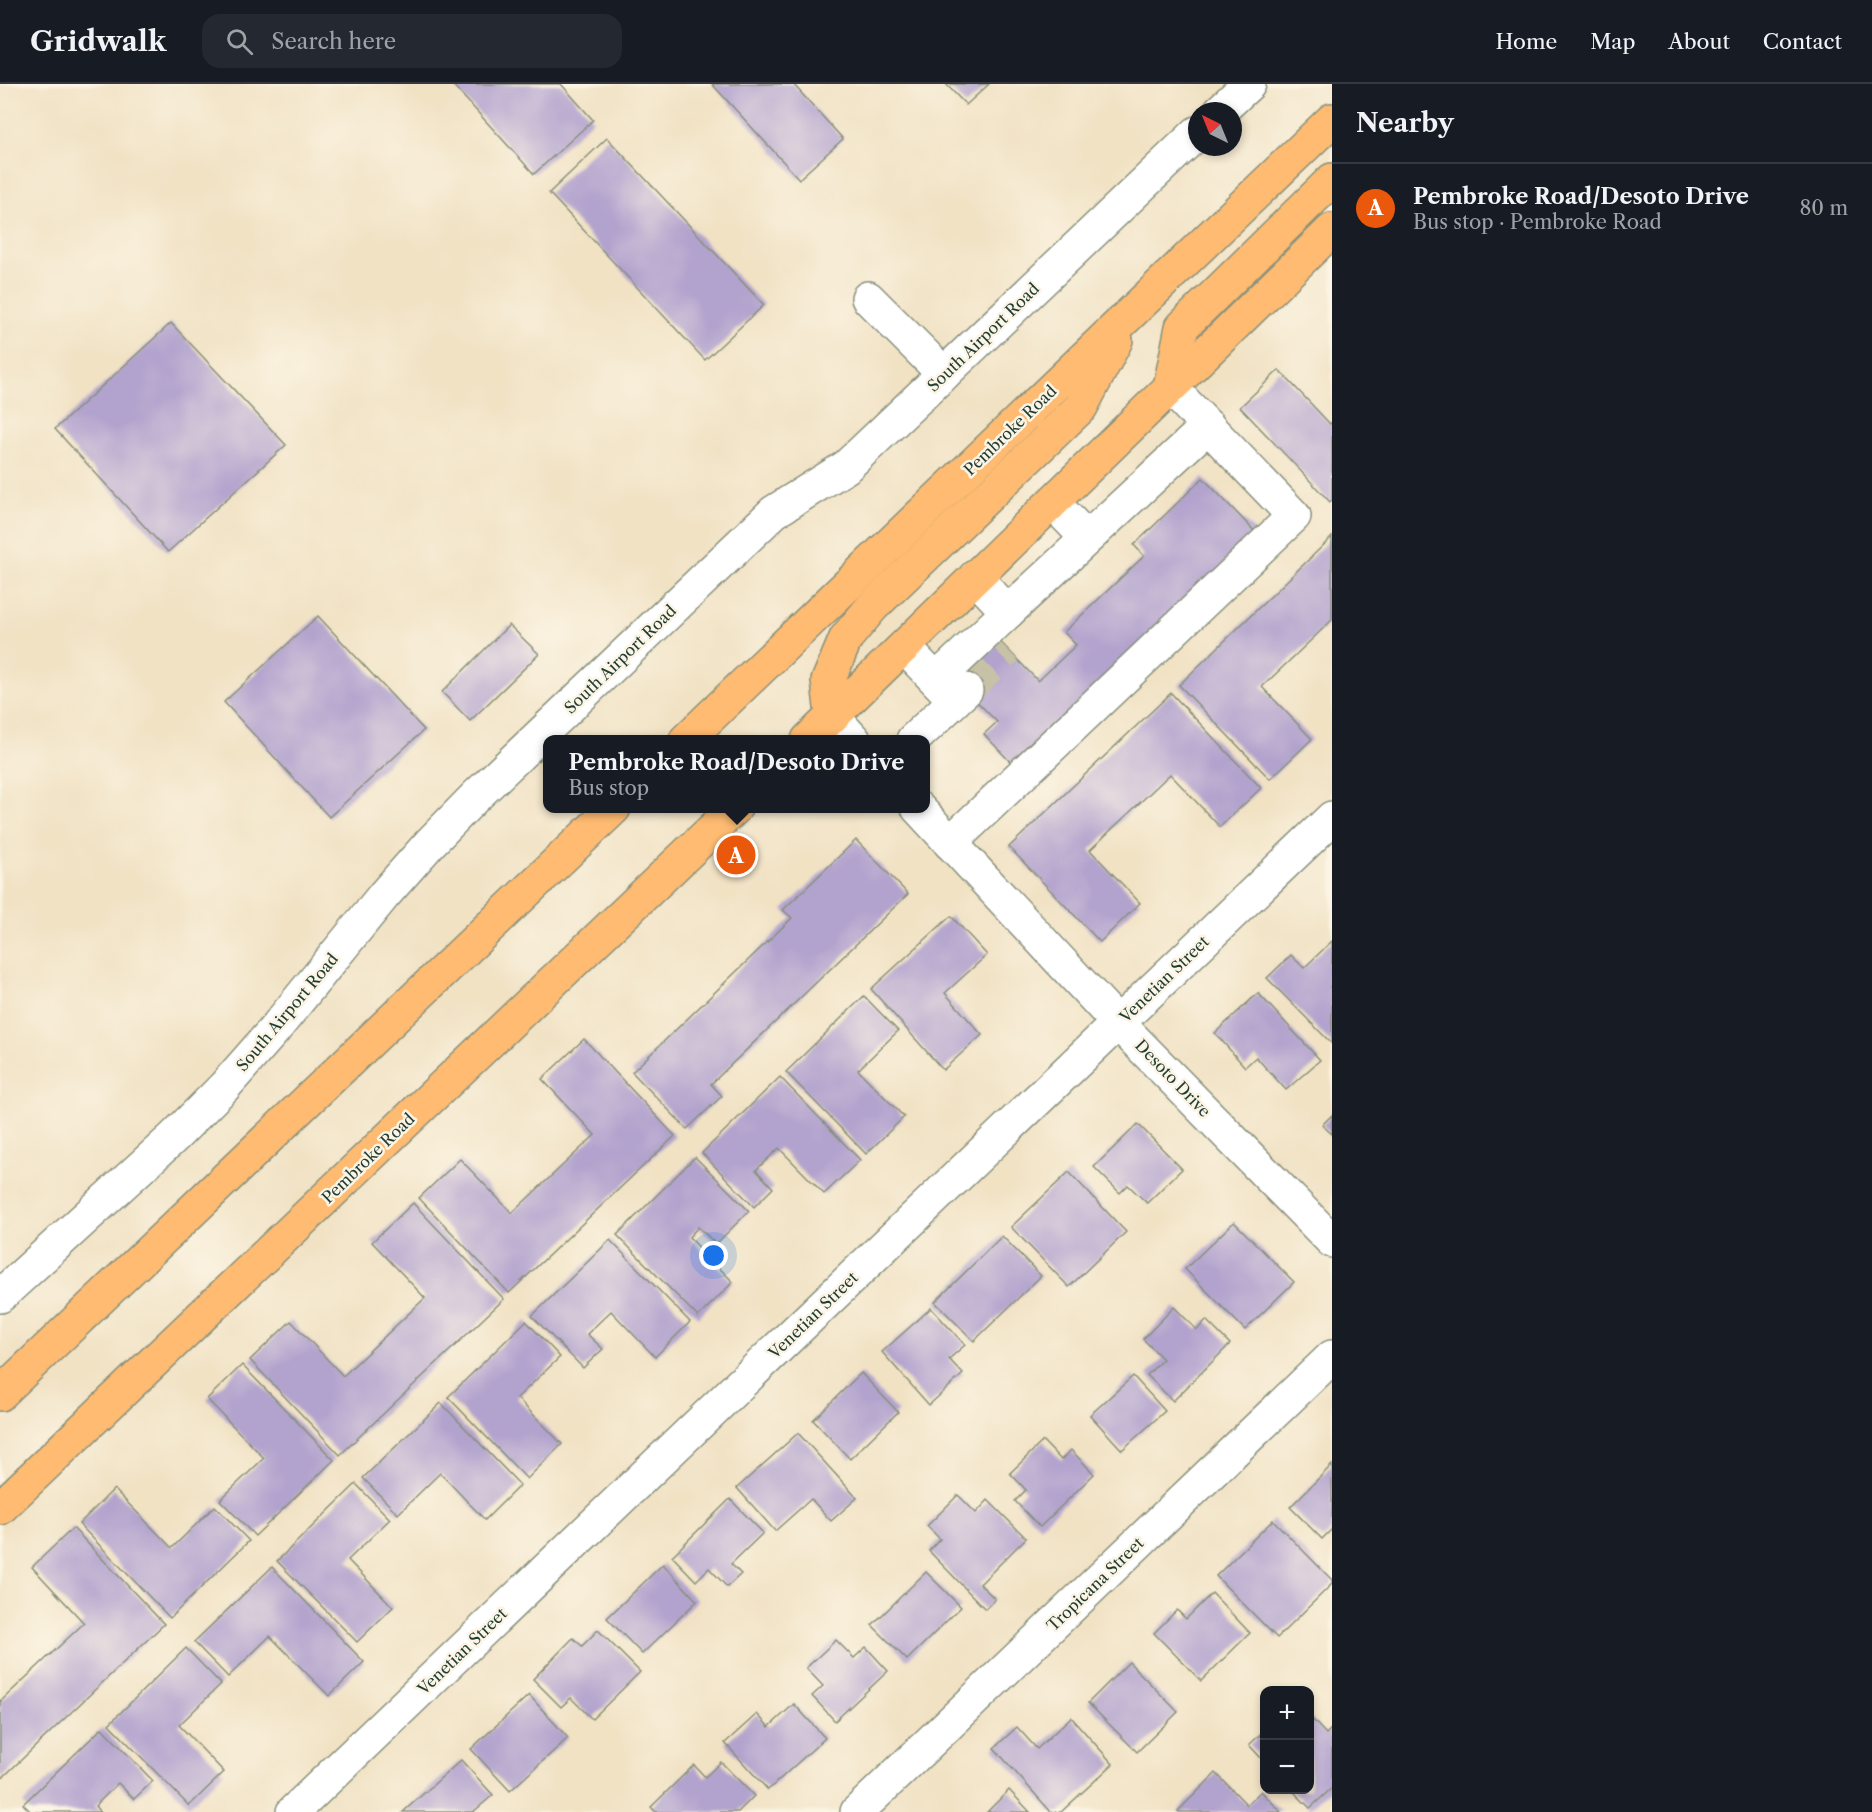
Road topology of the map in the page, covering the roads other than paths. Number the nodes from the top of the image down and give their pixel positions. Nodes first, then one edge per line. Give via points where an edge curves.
1 (1250, 84) edge
2 (1230, 102) edge
3 (1332, 120) edge
4 (1188, 142) edge
5 (1332, 180) edge
6 (1332, 230) edge
7 (868, 298) dead end
8 (1130, 315) junction
9 (944, 374) junction
10 (1170, 387) junction
11 (1208, 426) junction
12 (1053, 503) junction
13 (1087, 538) junction
14 (975, 577) junction
15 (1008, 612) junction
16 (904, 646) junction
17 (1007, 649) tunnel mouth
18 (952, 690) junction
19 (843, 728) edge
20 (691, 735) edge
21 (823, 735) edge
22 (917, 735) edge
23 (609, 813) edge
24 (730, 813) edge
25 (923, 813) edge
26 (1332, 818) edge
27 (950, 843) junction
28 (1118, 1023) junction
29 (1332, 1240) edge
30 (0, 1296) edge
31 (1332, 1356) edge
32 (0, 1394) edge
33 (0, 1508) edge
34 (293, 1812) edge
35 (857, 1812) edge

1 - 2 street
3 - 8 main road, Pembroke Road
4 - 9 street, South Airport Road
5 - 10 main road via 1182,327
6 - 10 main road
7 - 9 street
8 - 19 main road via 1081,407 873,606 846,638 828,681
8 - 20 main road, Pembroke Road
9 - 30 street, South Airport Road via 846,467 774,512 476,797 384,895 224,1086 174,1137
10 - 11 street
10 - 12 main road
11 - 13 street
11 - 27 street via 1294,516
12 - 13 street
12 - 14 main road
13 - 15 street
14 - 15 street
14 - 16 main road
15 - 17 street
15 - 18 street
16 - 18 street
16 - 19 main road
18 - 22 street
19 - 21 main road
23 - 32 main road
24 - 33 main road, Pembroke Road
25 - 27 street, Desoto Drive
26 - 28 street, Venetian Street
27 - 28 street, Desoto Drive
28 - 29 street, Desoto Drive
28 - 34 street, Venetian Street
31 - 35 street, Tropicana Street

